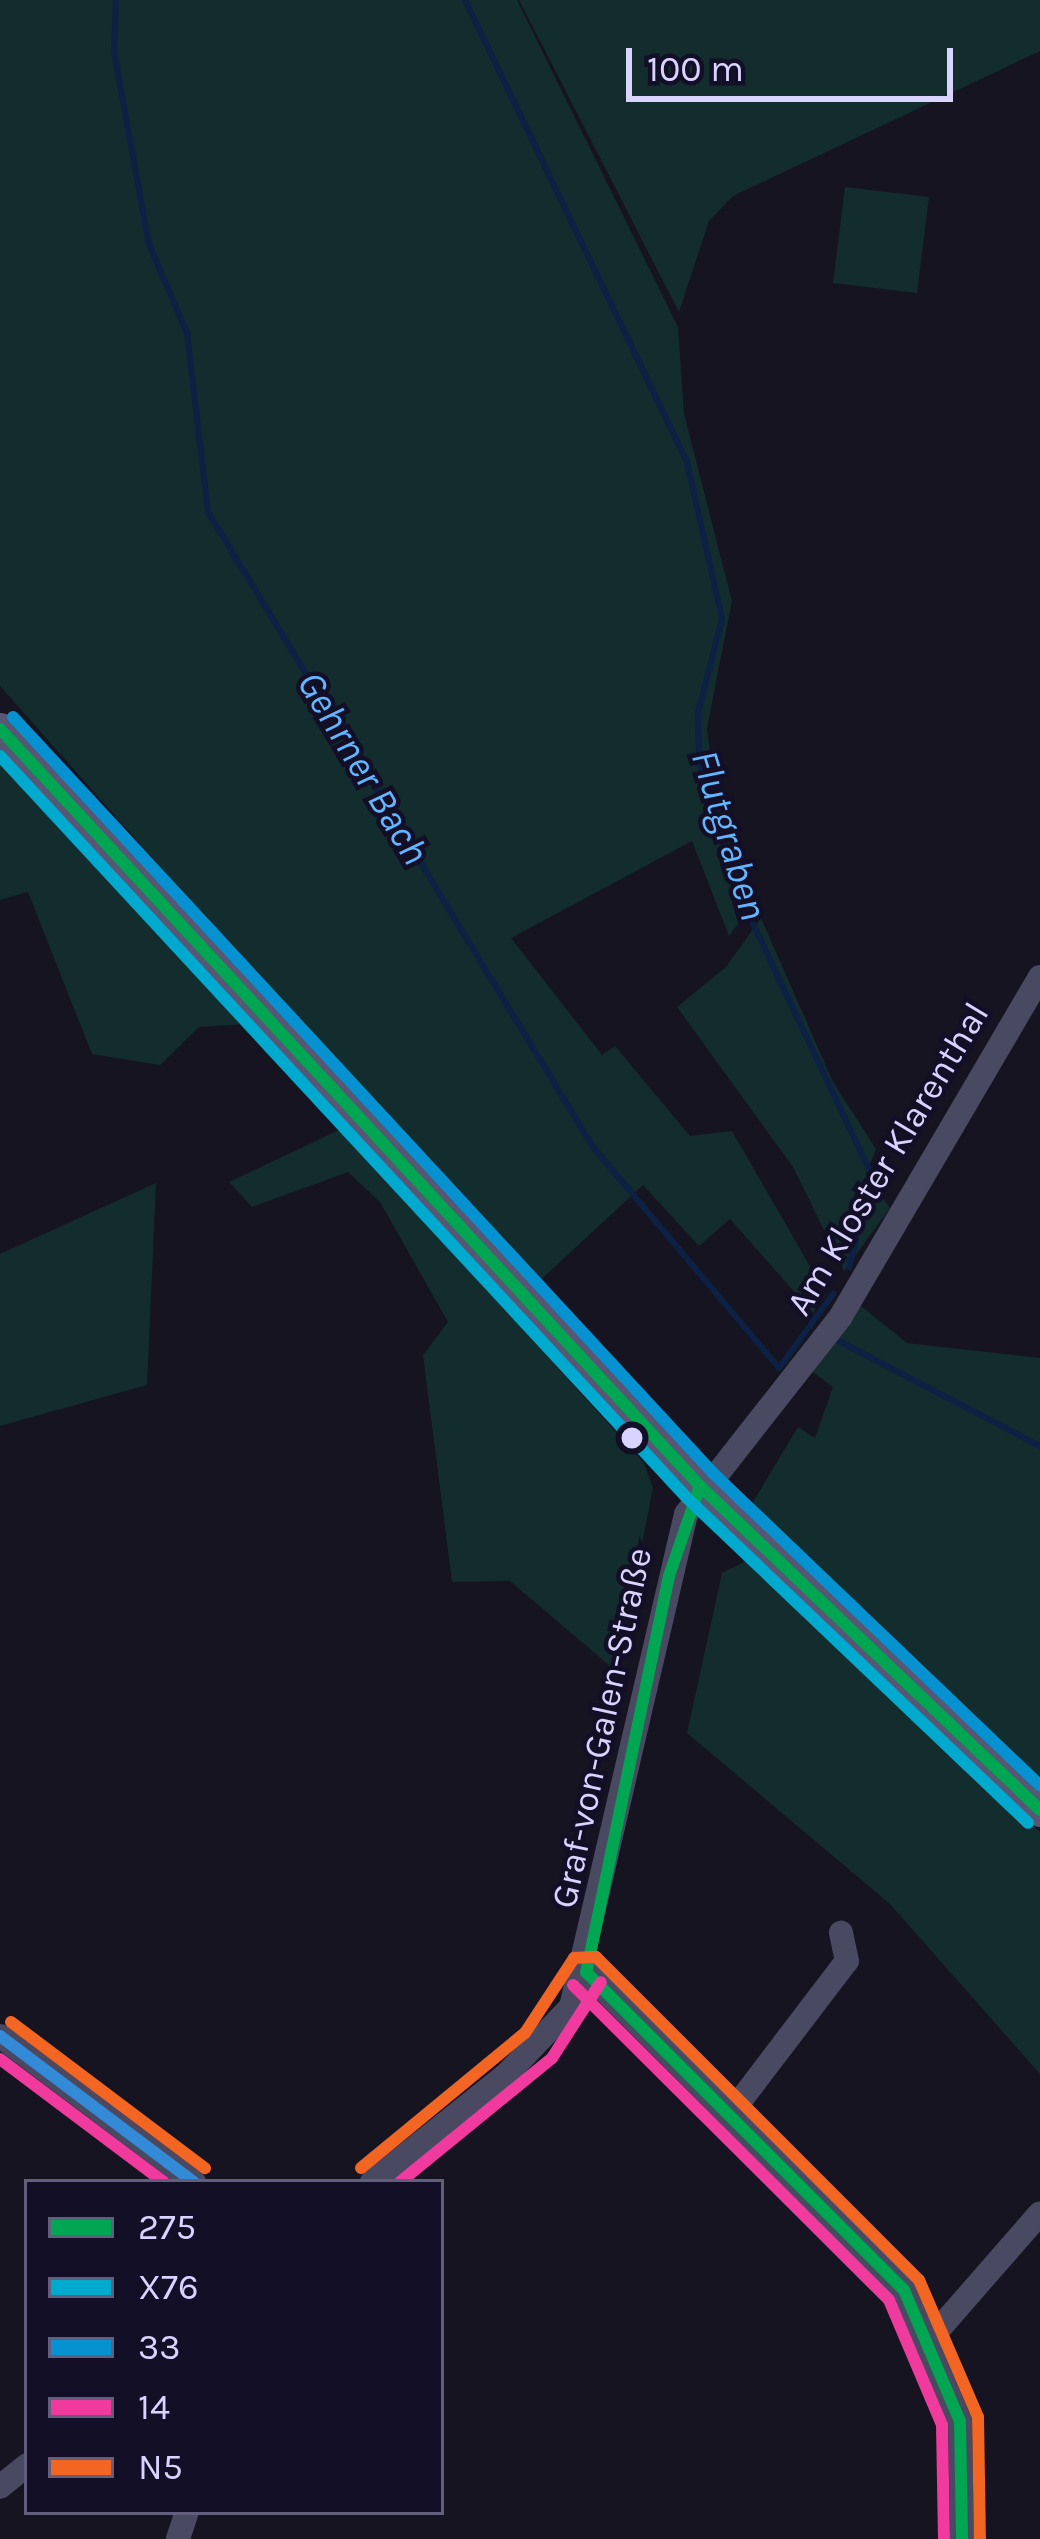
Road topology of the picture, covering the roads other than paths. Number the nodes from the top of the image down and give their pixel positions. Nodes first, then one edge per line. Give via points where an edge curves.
1 (0, 728) edge
2 (1040, 977) edge
3 (700, 1486) junction
4 (1040, 1810) edge
5 (841, 1933) dead end
6 (586, 1972) junction
7 (0, 2036) edge
8 (731, 2113) junction
9 (190, 2179) edge
10 (376, 2179) edge
11 (1040, 2213) edge
12 (932, 2337) junction
13 (24, 2467) edge
14 (0, 2487) edge
15 (962, 2539) edge

1 - 3 main road
2 - 3 street, Am Kloster Klarenthal via 842,1316
3 - 4 main road
3 - 6 street, Graf-von-Galen-Straße via 669,1576
5 - 8 street via 847,1961
6 - 8 street
6 - 10 street, Graf-von-Galen-Straße via 539,2045
7 - 9 street
8 - 12 street via 868,2246
11 - 12 street
12 - 15 street via 960,2421
13 - 14 street

